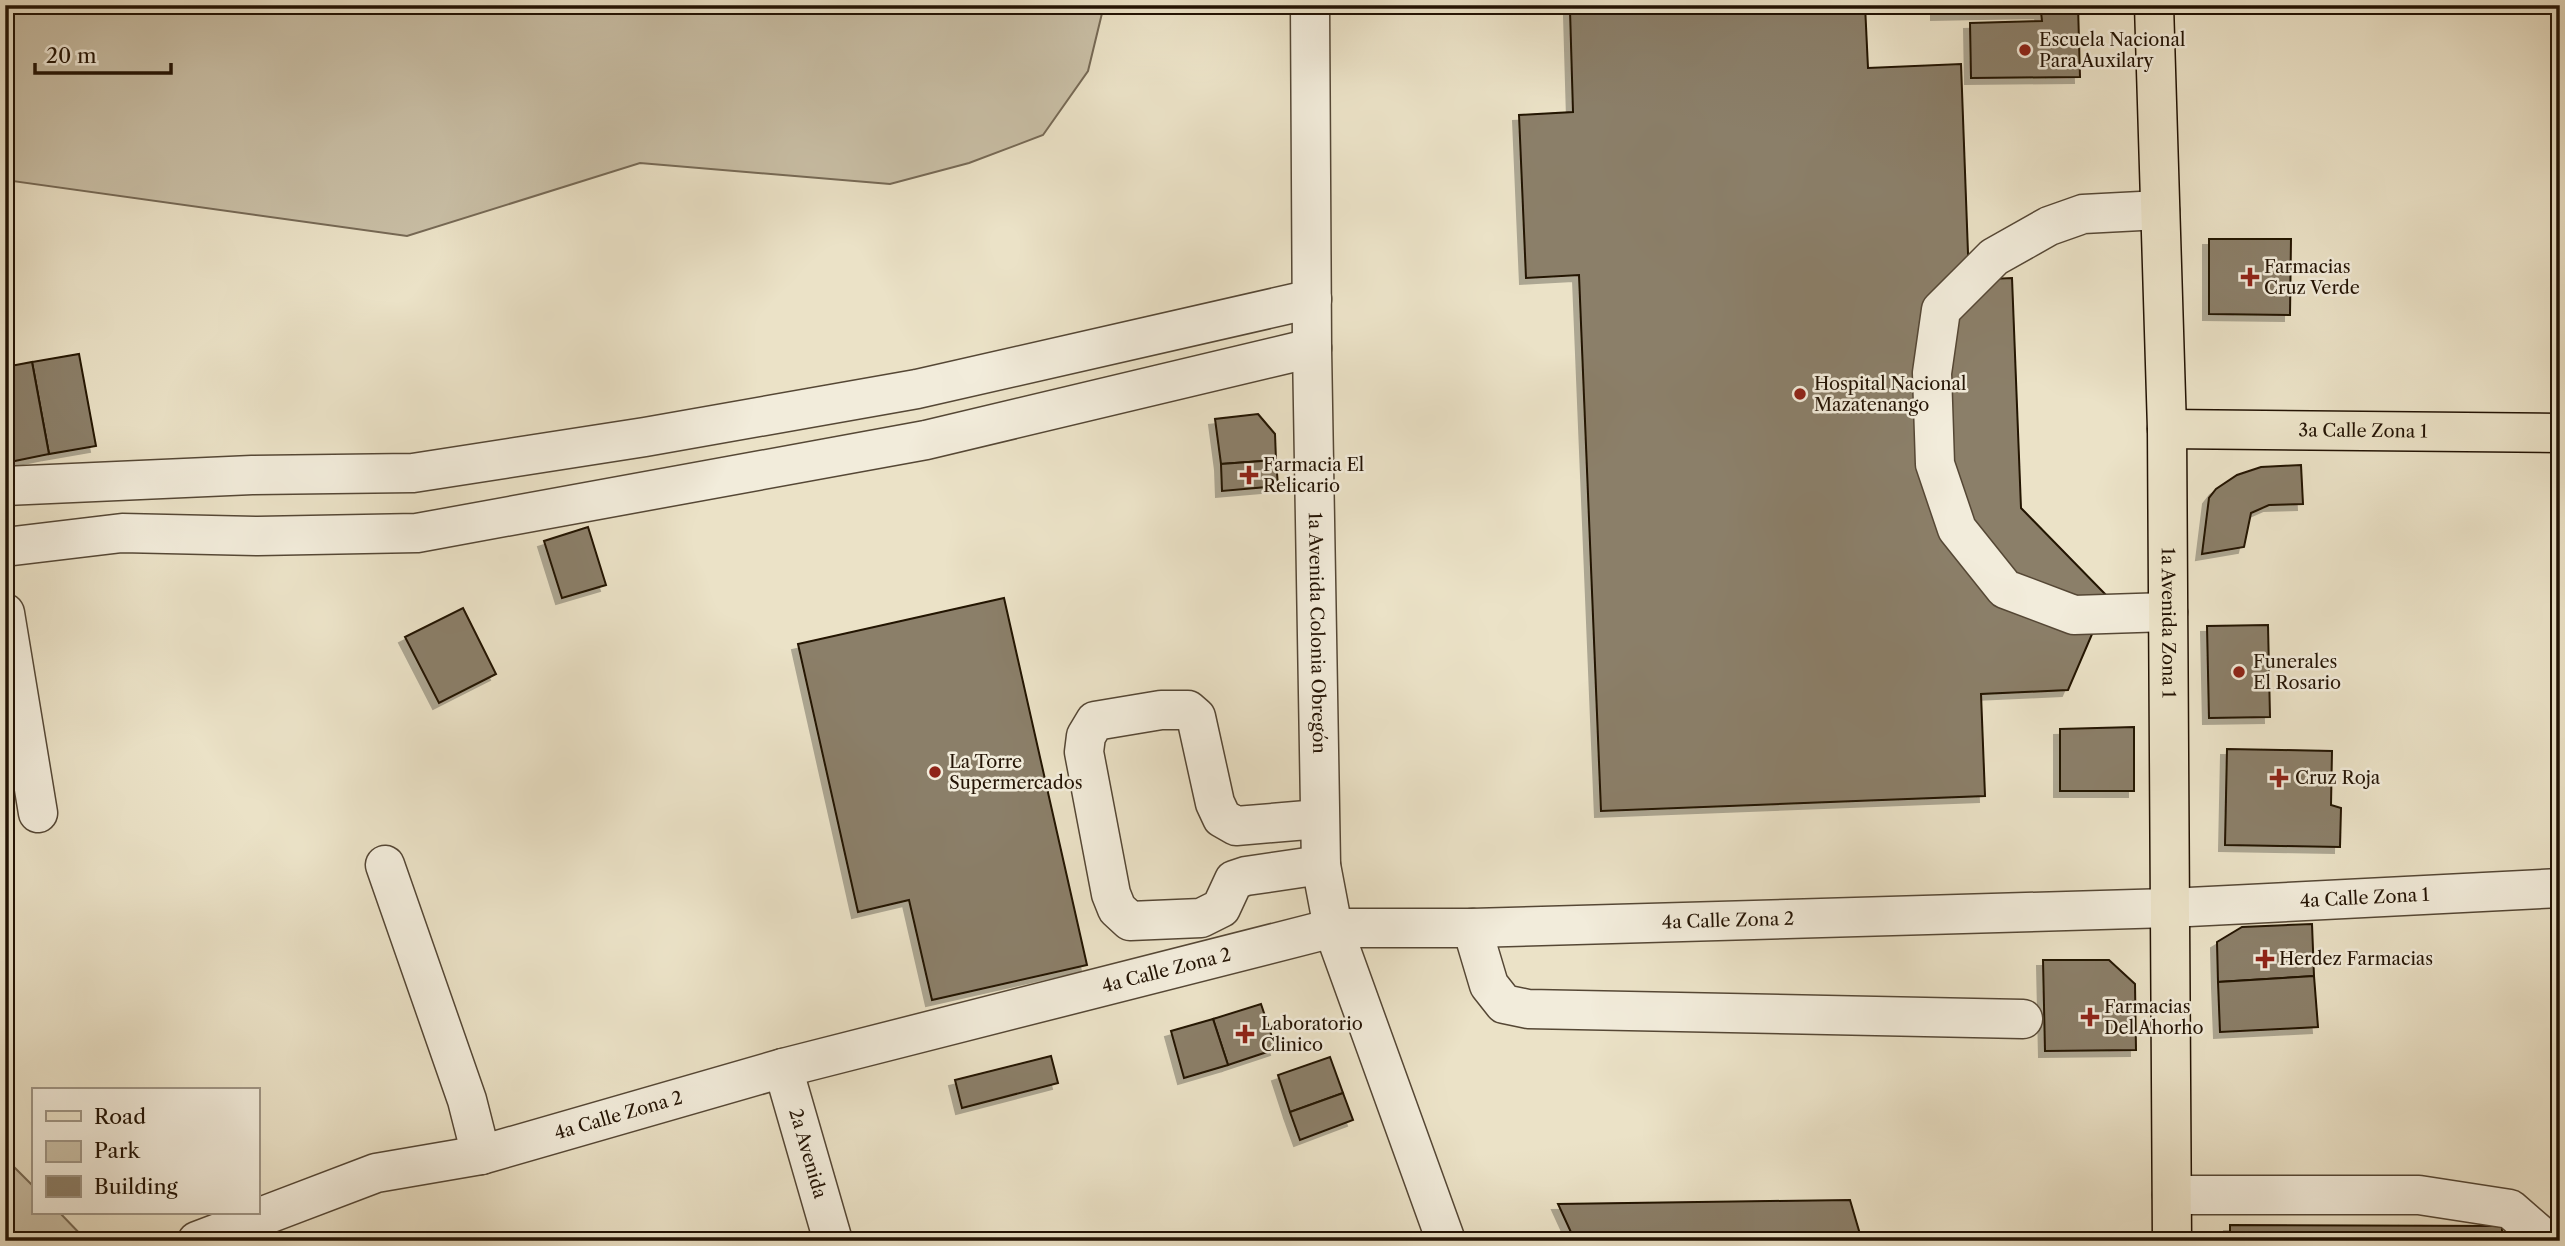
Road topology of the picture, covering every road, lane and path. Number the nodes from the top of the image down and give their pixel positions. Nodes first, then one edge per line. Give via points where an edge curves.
1 (1310, 5) edge
2 (2154, 5) edge
3 (2160, 210) junction
4 (1312, 299) junction
5 (1312, 348) junction
6 (917, 389) junction
7 (2167, 429) junction
8 (2560, 433) edge
9 (645, 438) junction
10 (926, 440) junction
11 (253, 475) junction
12 (5, 486) edge
13 (656, 491) junction
14 (258, 536) junction
15 (5, 547) edge
16 (2168, 611) junction
17 (5, 613) edge
18 (38, 813) dead end
19 (1319, 819) junction
20 (385, 865) dead end
21 (1321, 865) junction
22 (2560, 888) edge
23 (2169, 908) junction
24 (1333, 928) junction
25 (1472, 928) junction
26 (2022, 1019) dead end
27 (783, 1068) junction
28 (481, 1154) junction
29 (2172, 1195) junction
30 (197, 1241) edge
31 (833, 1241) edge
32 (1446, 1241) edge
33 (2172, 1241) edge
34 (2542, 1241) edge

1 - 4 street, 1a Avenida Colonia Obregón
2 - 3 main road, 1a Avenida Zona 1
3 - 7 main road, 1a Avenida Zona 1
3 - 16 street via 2083,214 2049,226 1994,257 1941,310 1932,373 1935,464 1957,530 2005,589 2074,615
4 - 5 street, 1a Avenida Colonia Obregón
4 - 6 street
5 - 10 street
5 - 19 street, 1a Avenida Colonia Obregón
6 - 9 street
6 - 10 street
7 - 8 main road, 3a Calle Zona 1
7 - 16 main road, 1a Avenida Zona 1
9 - 11 street via 413,472
9 - 13 street
10 - 13 street
11 - 12 street
11 - 14 street
13 - 14 street via 417,533
14 - 15 street via 122,533
16 - 23 main road, 1a Avenida Zona 1
17 - 18 street
19 - 21 street, 1a Avenida Colonia Obregón
19 - 21 street via 1236,826 1222,818 1196,717 1188,709 1095,721 1086,736 1084,752 1111,894 1117,909 1130,921 1201,918 1221,908 1234,880
20 - 28 street via 467,1100
21 - 24 street, 1a Avenida Colonia Obregón
22 - 23 street, 4a Calle Zona 1
23 - 25 street, 4a Calle Zona 2
23 - 29 main road, 1a Avenida Zona 1
24 - 25 street, 4a Calle Zona 2
24 - 27 street, 4a Calle Zona 2
24 - 32 street, 1a Avenida Colonia Obregón
25 - 26 street via 1489,985 1504,1004 1528,1009
27 - 28 street, 4a Calle Zona 2
27 - 31 street, 2a Avenida
28 - 30 street, 4a Calle Zona 2 via 376,1173
29 - 33 main road, 1a Avenida Zona 1
29 - 34 street via 2419,1195 2510,1209

